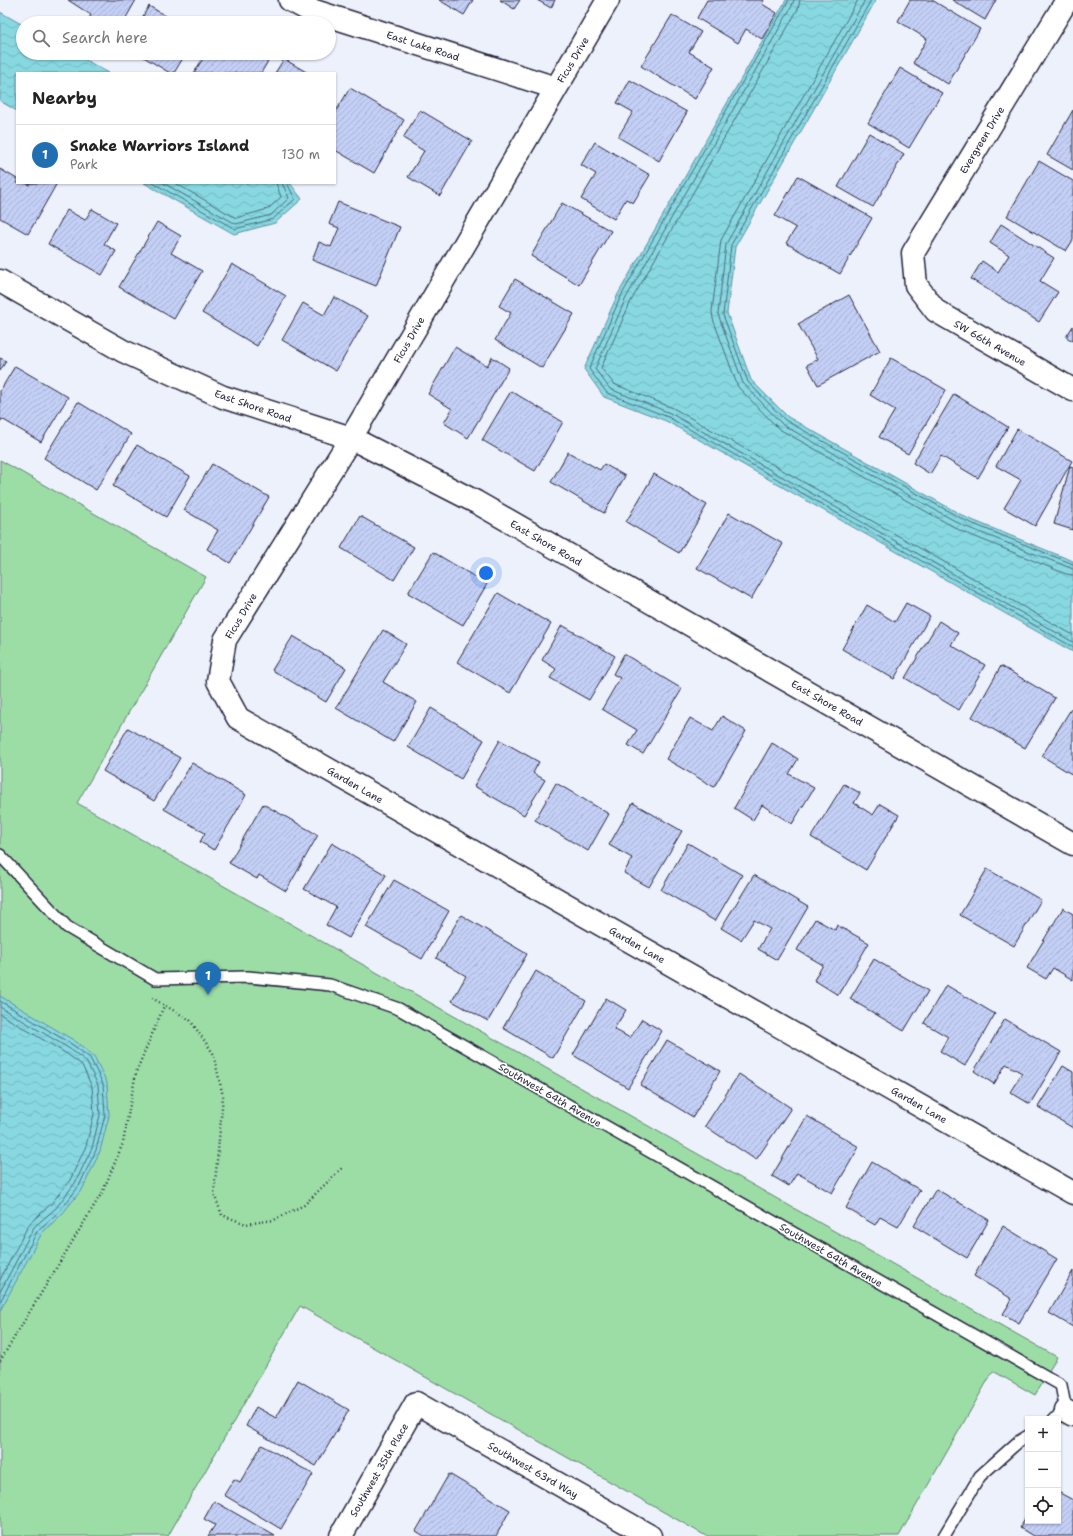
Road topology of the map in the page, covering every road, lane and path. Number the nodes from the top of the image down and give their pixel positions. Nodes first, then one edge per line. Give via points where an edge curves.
1 (290, 0) edge
2 (608, 0) edge
3 (1067, 0) edge
4 (330, 16) edge
5 (336, 18) edge
6 (556, 88) junction
7 (0, 281) edge
8 (916, 284) joint
9 (1073, 390) edge
10 (351, 438) junction
11 (218, 681) joint
12 (1073, 844) edge
13 (0, 855) edge
14 (150, 998) dead end
15 (164, 1006) junction
16 (342, 1168) dead end
17 (1073, 1193) edge
18 (0, 1361) edge
19 (416, 1403) joint
20 (1065, 1415) edge
21 (1025, 1438) edge
22 (341, 1536) edge
23 (650, 1536) edge
24 (944, 1536) edge

1 - 4 street, East Lake Road
2 - 6 street, Ficus Drive
3 - 8 street, Evergreen Drive via 913,253
5 - 6 street, East Lake Road
6 - 10 street, Ficus Drive
7 - 10 street, East Shore Road via 123,351 223,397
8 - 9 street, SW 66th Avenue via 936,311
10 - 11 street, Ficus Drive via 225,640
10 - 12 street, East Shore Road via 476,502
11 - 17 street, Garden Lane via 238,718
13 - 20 lane, Southwest 64th Avenue via 67,927 155,979 248,977 330,984 399,1009 1061,1385
14 - 15 path
15 - 16 path via 190,1020 213,1053 223,1096 214,1194 222,1215 246,1224 274,1220 304,1206
15 - 18 path via 136,1072 122,1143 103,1191
19 - 22 street, Southwest 35th Place
19 - 23 street, Southwest 63rd Way
21 - 24 lane via 980,1476

